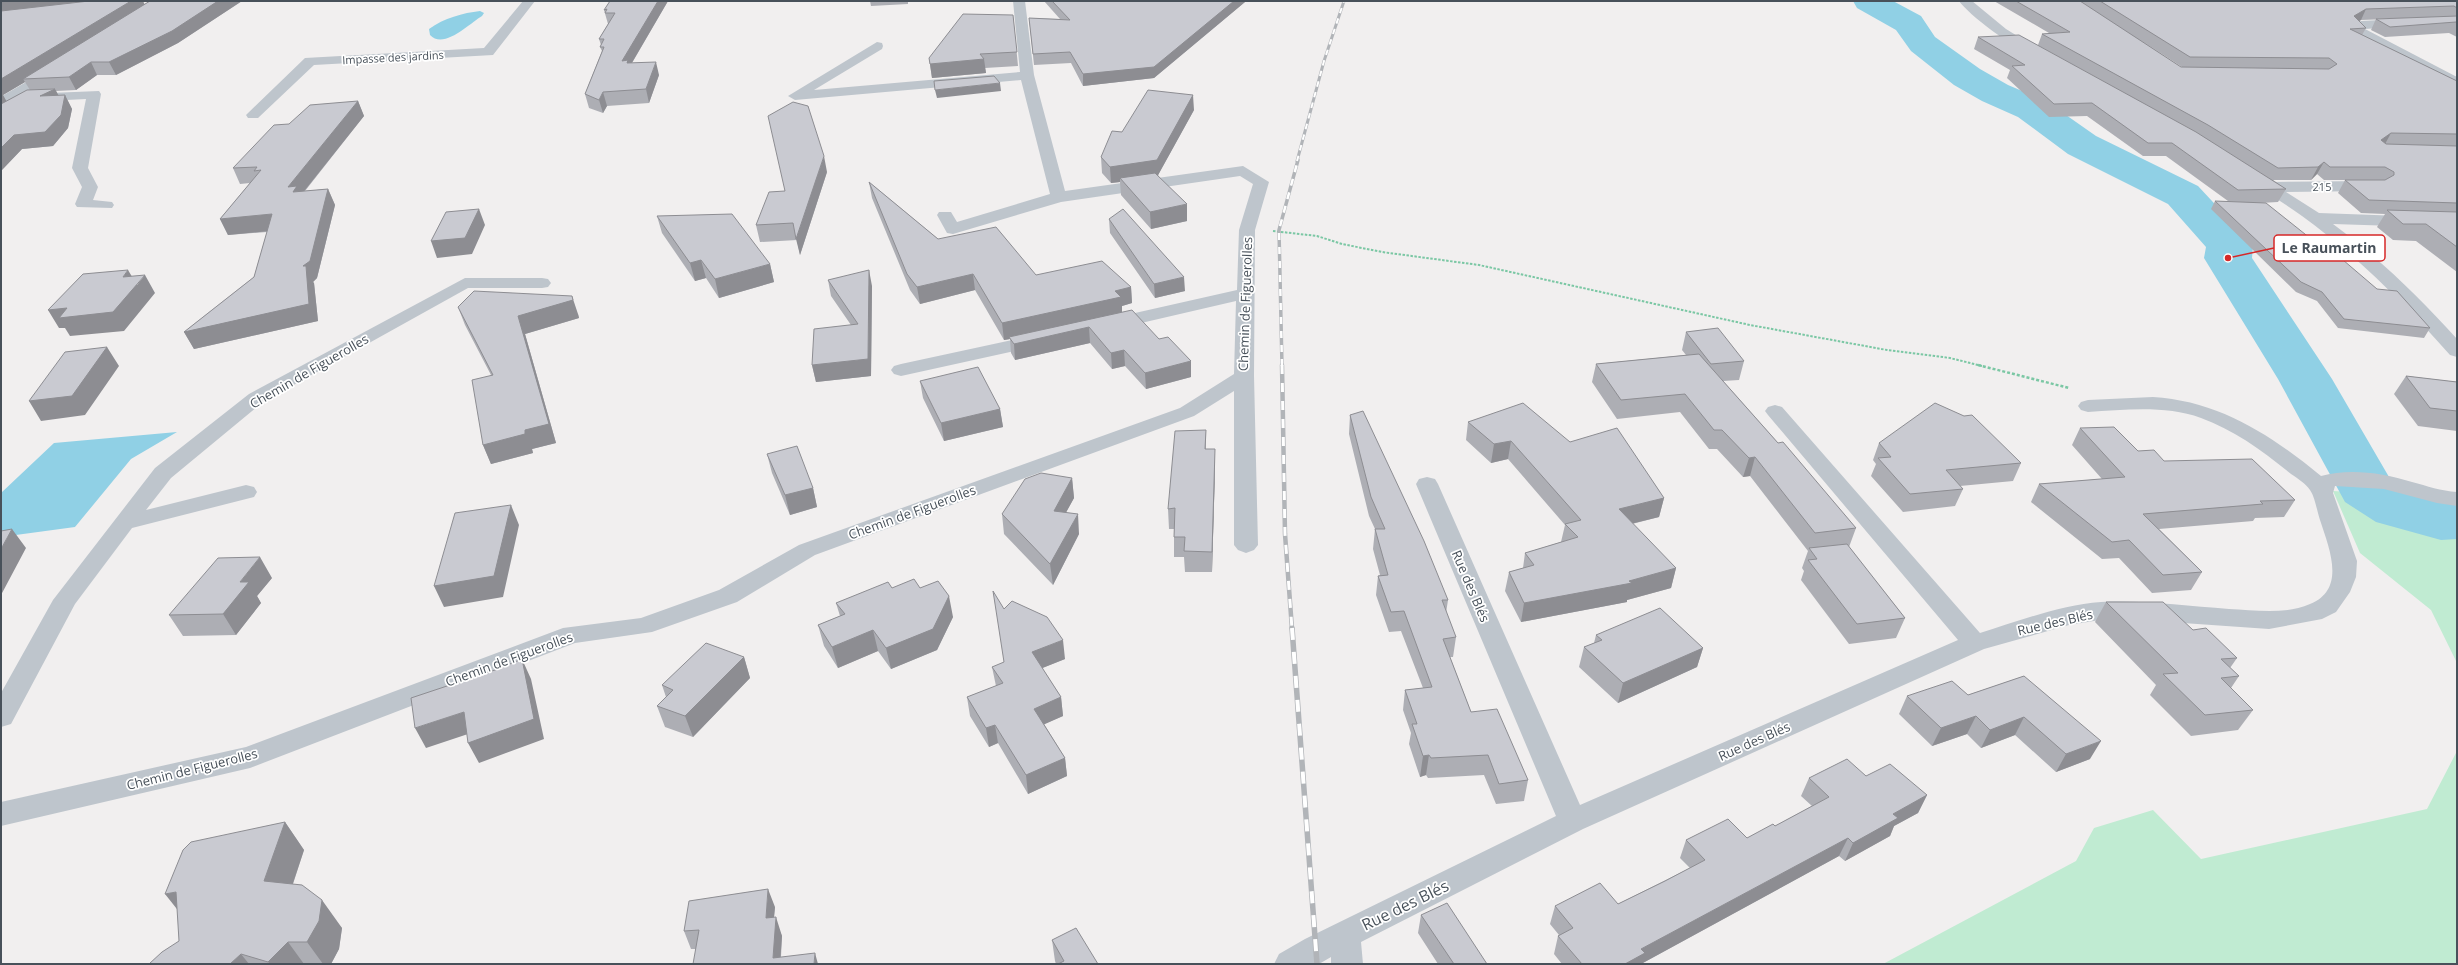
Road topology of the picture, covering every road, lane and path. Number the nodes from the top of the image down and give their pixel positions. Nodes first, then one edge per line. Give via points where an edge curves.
1 (529, 1) edge
2 (1019, 1) edge
3 (1965, 1) edge
4 (2416, 23) edge
5 (877, 46) dead end
6 (2050, 59) edge
7 (61, 66) edge
8 (1027, 75) junction
9 (2457, 82) edge
10 (29, 99) junction
11 (7, 112) edge
12 (253, 115) dead end
13 (2247, 174) edge
14 (2266, 186) junction
15 (2378, 186) edge
16 (1058, 197) junction
17 (106, 205) dead end
18 (945, 215) dead end
19 (2316, 218) junction
20 (2457, 223) edge
21 (1247, 230) junction
22 (542, 283) dead end
23 (1244, 294) junction
24 (1096, 327) edge
25 (1057, 336) edge
26 (2457, 351) edge
27 (901, 370) dead end
28 (1244, 376) junction
29 (2082, 398) joint
30 (1775, 411) dead end
31 (2330, 483) junction
32 (1427, 484) dead end
33 (246, 492) dead end
34 (2457, 499) edge
35 (125, 523) junction
36 (1246, 545) dead end
37 (1975, 643) junction
38 (1, 717) edge
39 (1, 814) edge
40 (1572, 821) junction
41 (1346, 949) edge
42 (1290, 964) edge

1 - 12 street, Impasse des jardins via 488,52 310,61
2 - 8 street
3 - 6 street via 2002,32
4 - 9 street via 2361,24 2356,27 2376,41
5 - 8 street via 795,96
7 - 10 street via 7,99
8 - 16 street
10 - 11 street
10 - 17 street via 94,94 80,168 90,187 83,204
13 - 14 street
14 - 15 street, 215
14 - 19 street
16 - 18 street via 953,229
16 - 21 street, Chemin de Figuerolles via 1243,171 1261,182
19 - 20 street
19 - 26 street via 2409,298
21 - 23 street, Chemin de Figuerolles
21 - 29 path via 1317,236 1382,252 1479,265 1750,325 1887,350 1950,358
22 - 35 street, Chemin de Figuerolles via 465,283 256,398 164,474
23 - 24 street
23 - 28 street, Chemin de Figuerolles
25 - 27 street
28 - 36 street
28 - 39 street, Chemin de Figuerolles via 1187,412 807,550 728,596 643,626 572,634 250,757
29 - 31 street via 2161,404 2222,418
30 - 37 street
31 - 34 street via 2375,481 2443,498
31 - 37 street, Rue des Blés via 2345,560 2344,577 2328,606 2313,613 2269,620 2140,611 2100,611 2069,616
32 - 40 street, Rue des Blés
33 - 35 street
35 - 38 street, Chemin de Figuerolles via 65,600
37 - 40 street, Rue des Blés
40 - 41 street, Rue des Blés
41 - 42 street, Rue des Blés

